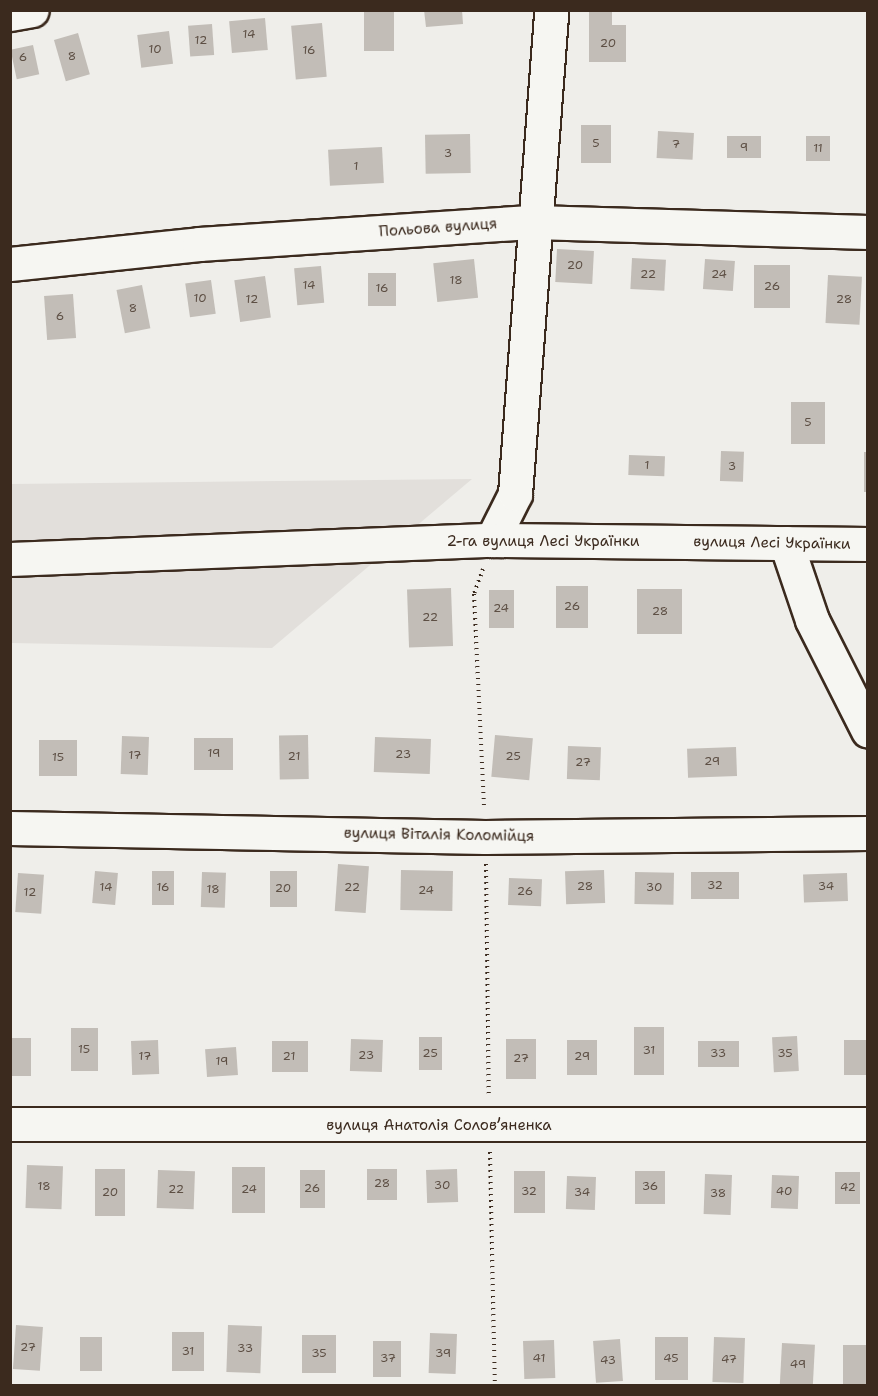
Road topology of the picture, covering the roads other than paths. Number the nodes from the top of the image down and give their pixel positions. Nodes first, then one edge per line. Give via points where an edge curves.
1 (32, 10) edge
2 (551, 10) edge
3 (10, 14) edge
4 (534, 222) junction
5 (867, 232) edge
6 (10, 264) edge
7 (492, 540) junction
8 (677, 542) joint
9 (786, 543) junction
10 (867, 544) edge
11 (10, 559) edge
12 (867, 731) edge
13 (10, 828) edge
14 (867, 833) edge
15 (10, 1124) edge
16 (867, 1124) edge

1 - 3 street
2 - 4 street
4 - 5 street, Польова вулиця
4 - 6 street, Польова вулиця via 199,243
4 - 7 street via 514,494
7 - 8 street, 2-га вулиця Лесі Українки
7 - 11 street, 2-га вулиця Лесі Українки
8 - 9 street, вулиця Лесі Українки
9 - 10 street, вулиця Лесі Українки
9 - 12 street via 812,620
13 - 14 street, вулиця Віталія Коломійця via 485,837
15 - 16 street, вулиця Анатолія Соловʼяненка

